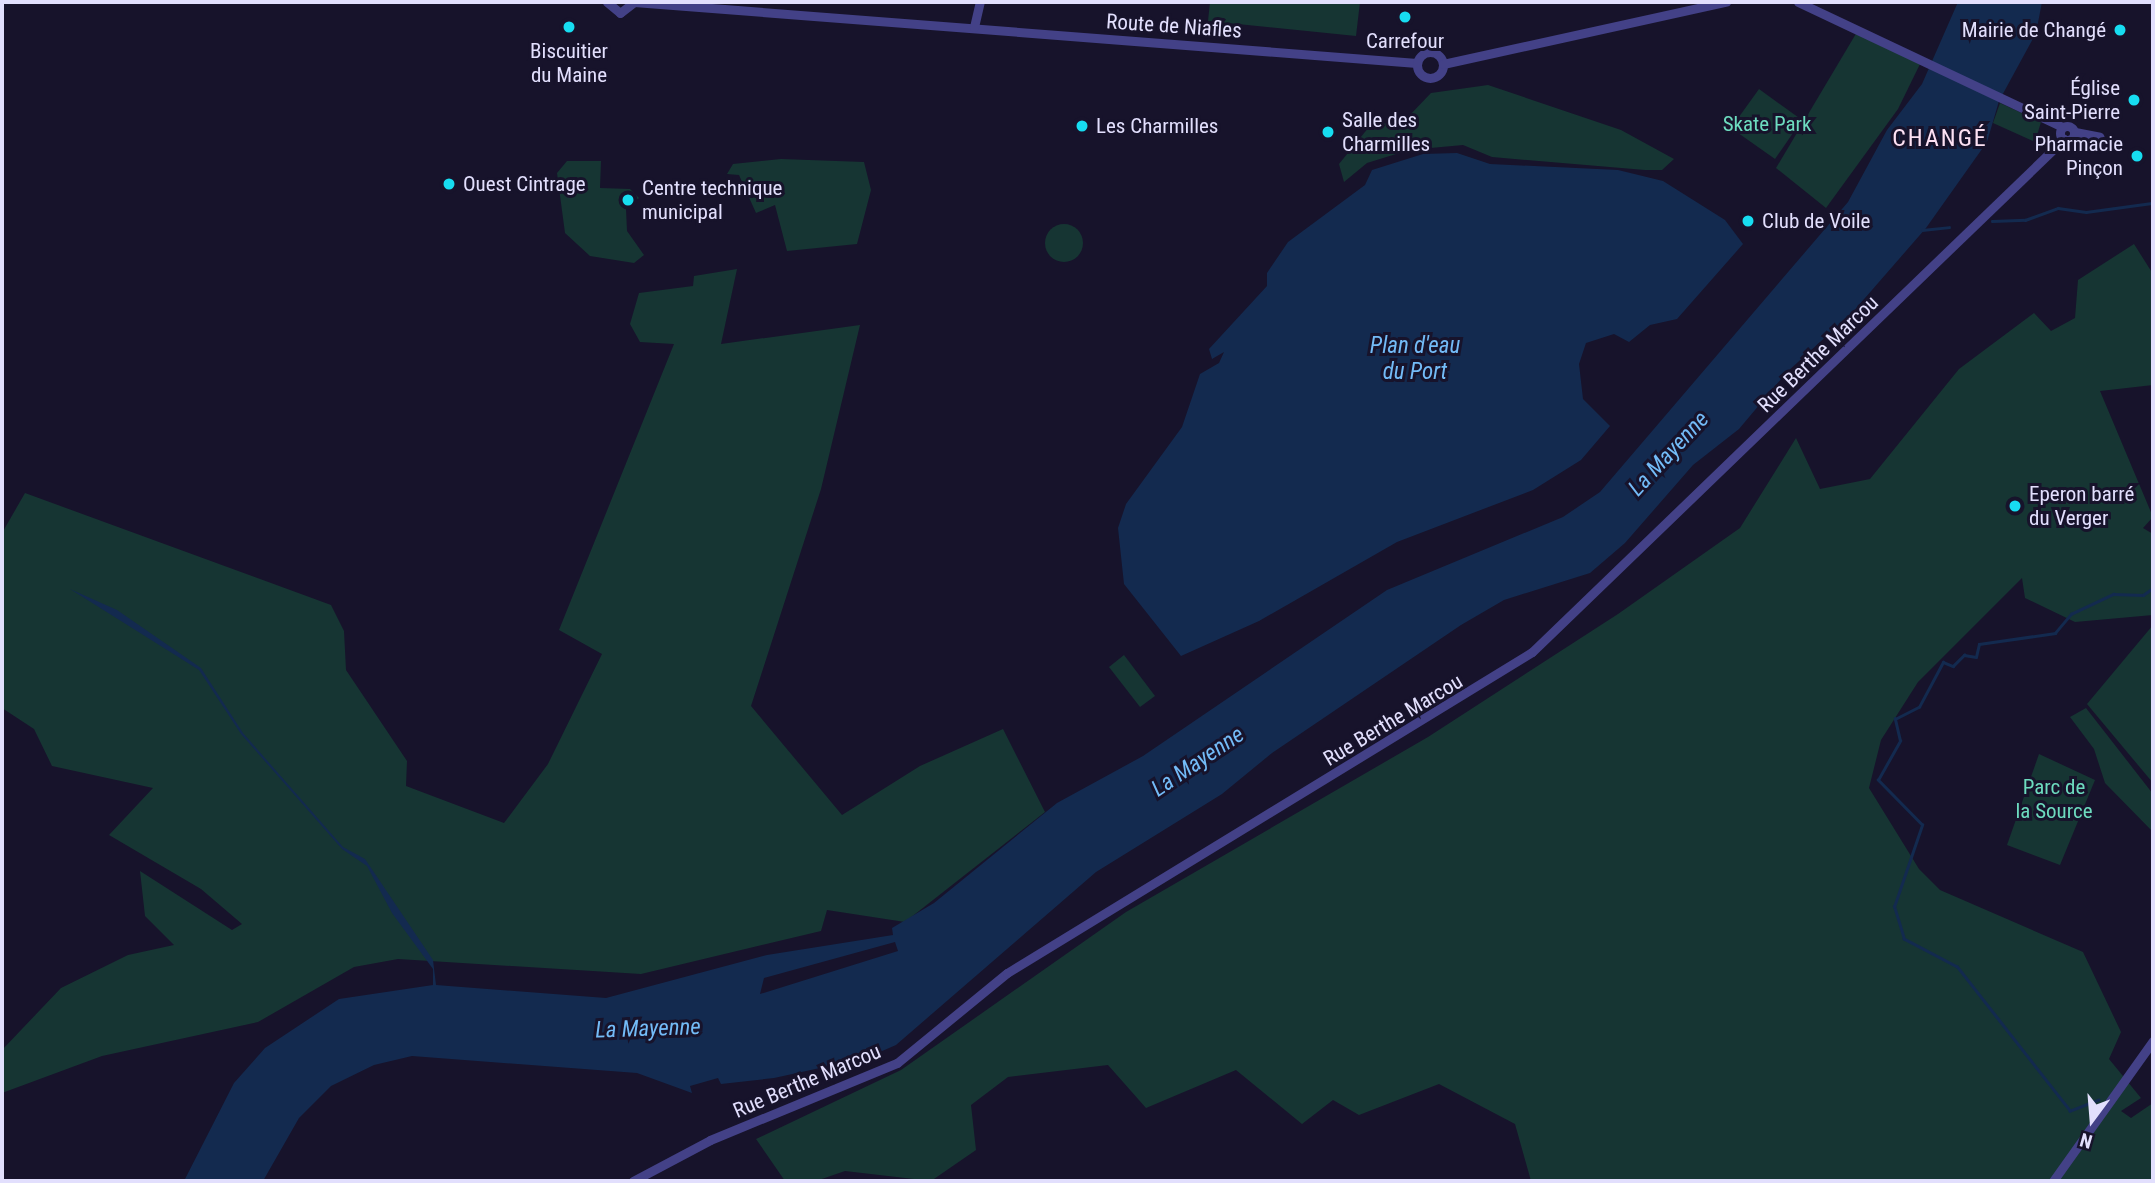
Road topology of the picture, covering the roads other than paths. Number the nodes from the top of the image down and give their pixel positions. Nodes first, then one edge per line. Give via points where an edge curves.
1 (607, 2) edge
2 (634, 2) edge
3 (980, 2) edge
4 (1726, 2) edge
5 (1798, 2) edge
6 (974, 27) junction
7 (1418, 63) junction
8 (1443, 64) junction
9 (2062, 127) junction
10 (2075, 132) junction
11 (2100, 137) dead end
12 (2064, 139) junction
13 (2153, 1041) edge
14 (633, 1181) edge
15 (2053, 1181) edge

1 - 2 street, Route de Niafles via 621,13
2 - 6 street, Route de Niafles
3 - 6 street
4 - 8 street
5 - 9 street
6 - 7 street, Route de Niafles
7 - 8 street via 1428,52
7 - 8 street via 1429,78
9 - 10 street
9 - 12 street
10 - 11 street
10 - 12 street, Rue Berthe Marcou
12 - 14 street, Rue Berthe Marcou via 1532,652 1007,973 897,1063 710,1140
13 - 15 street

